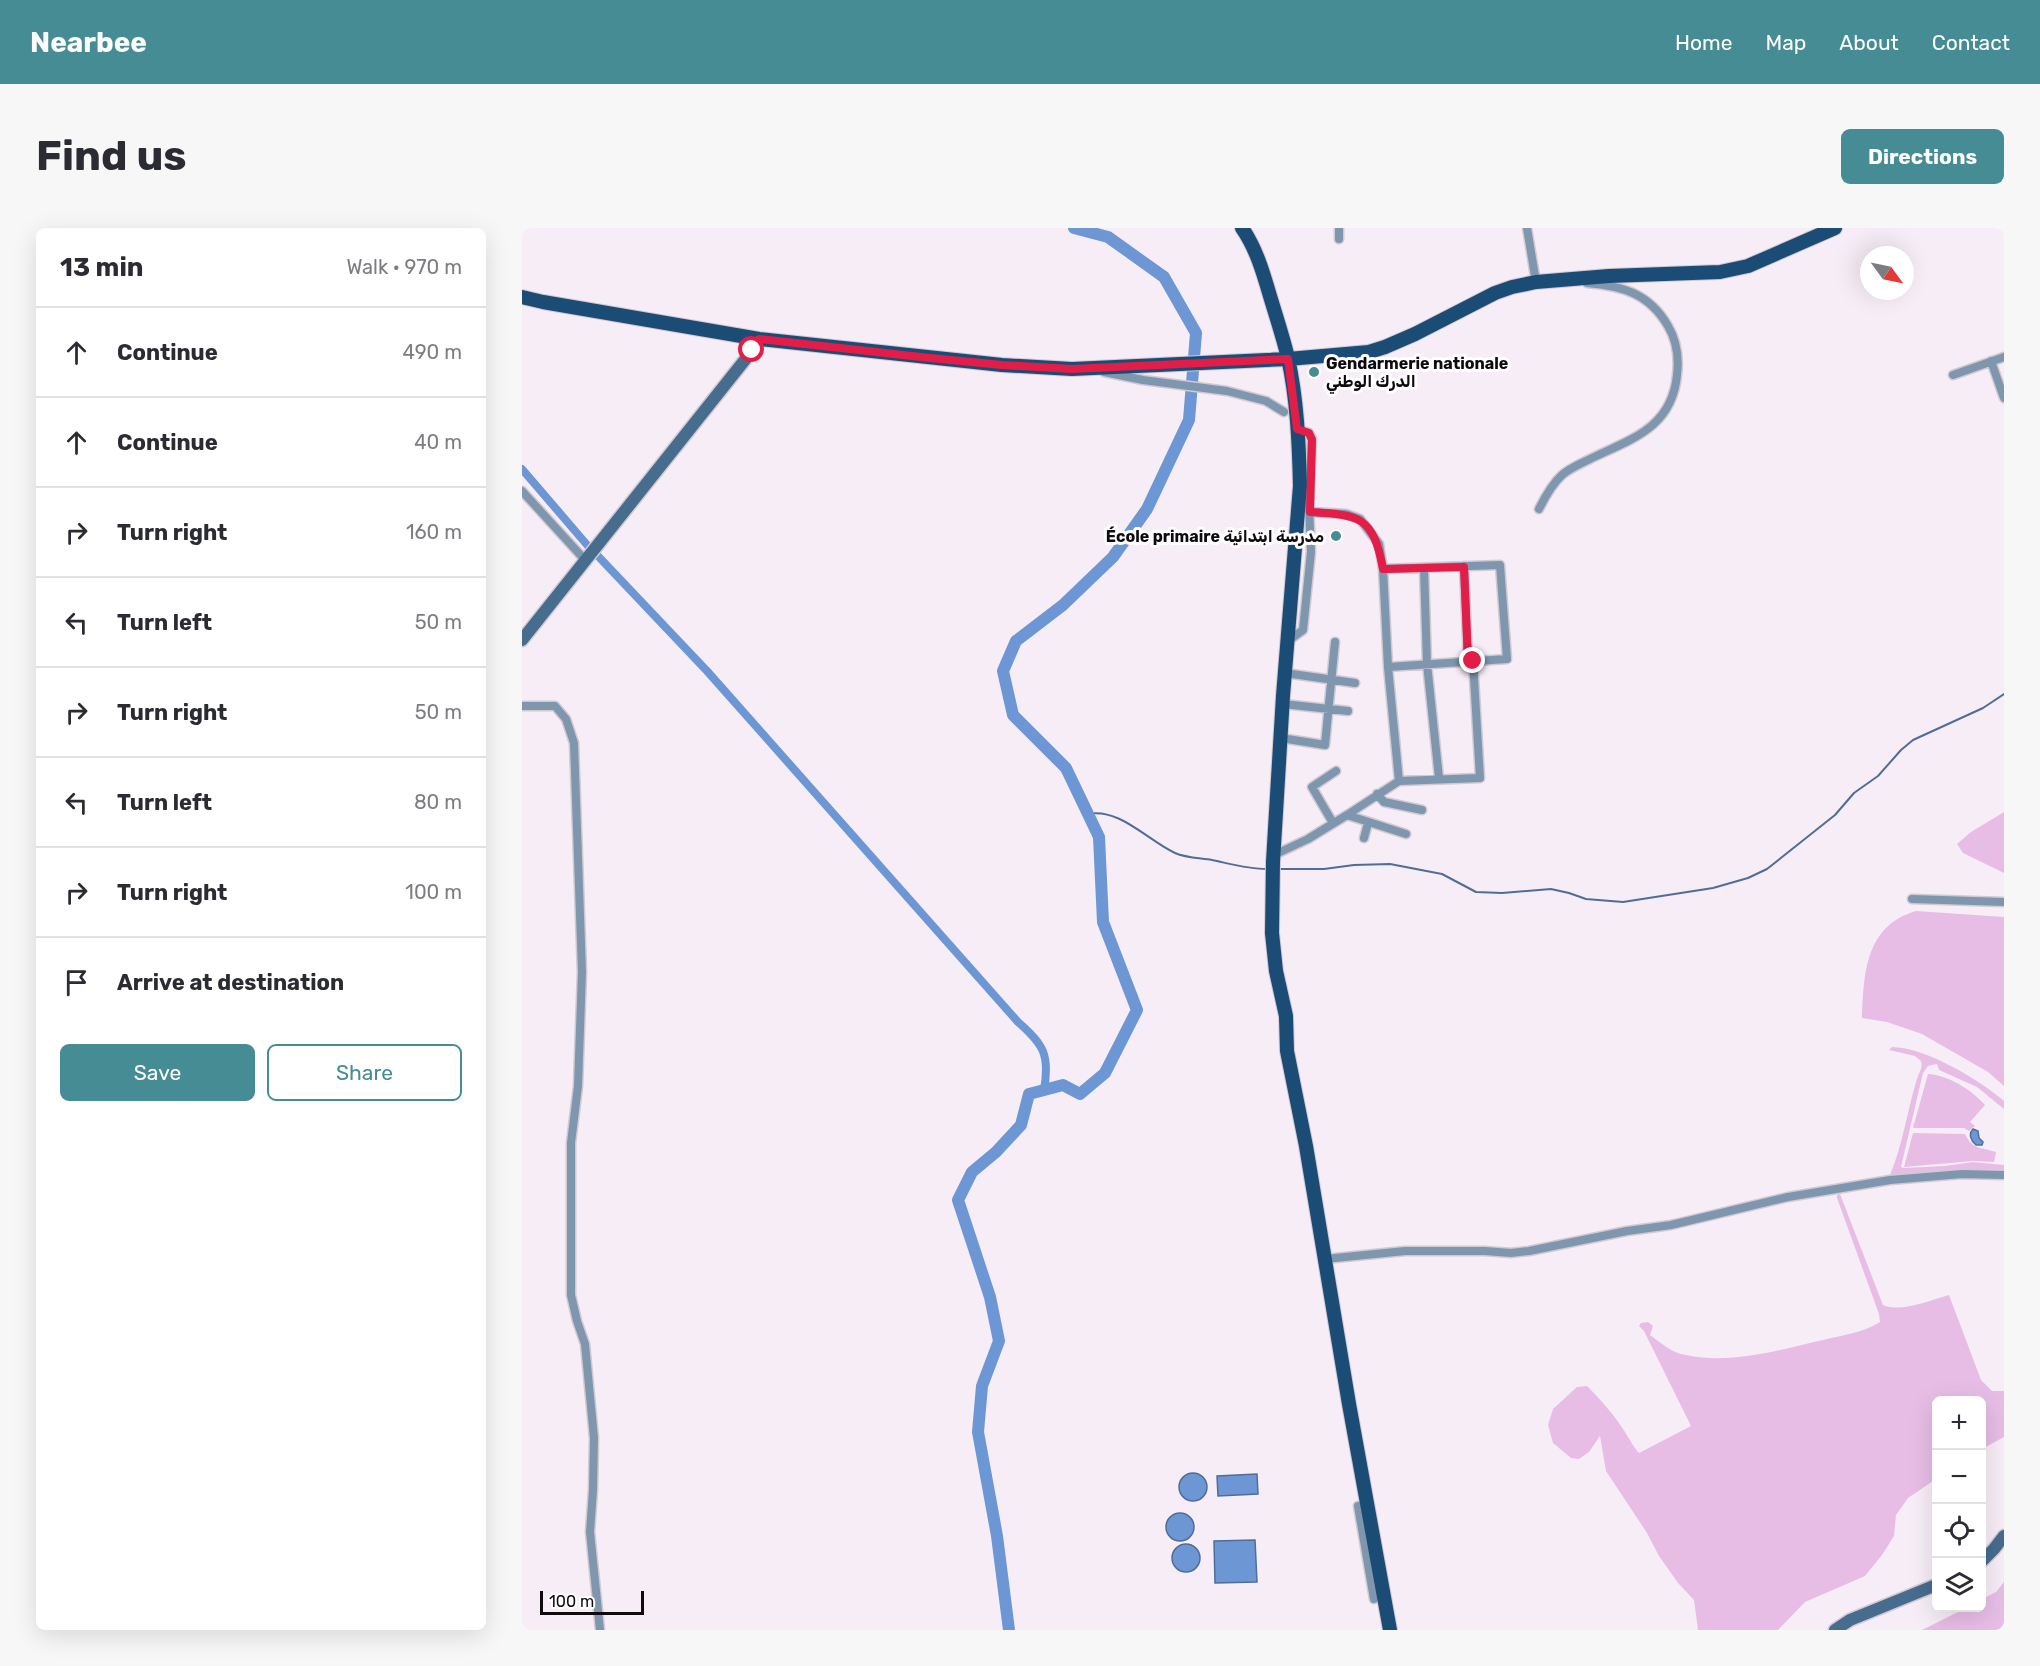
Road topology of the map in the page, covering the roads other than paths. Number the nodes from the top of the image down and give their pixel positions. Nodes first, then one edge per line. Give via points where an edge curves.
1 (1242, 228) edge
2 (1339, 228) edge
3 (1527, 228) edge
4 (1835, 228) edge
5 (1340, 239) dead end
6 (1558, 281) junction
7 (1536, 282) junction
8 (522, 297) edge
9 (759, 339) junction
10 (2004, 357) edge
11 (1288, 359) junction
12 (1991, 361) junction
13 (1086, 368) junction
14 (1953, 375) dead end
15 (2004, 398) edge
16 (1284, 412) dead end
17 (1297, 429) junction
18 (522, 491) edge
19 (1539, 509) dead end
20 (1310, 512) junction
21 (585, 560) junction
22 (1464, 567) junction
23 (1424, 568) junction
24 (1383, 569) junction
25 (522, 640) edge
26 (1288, 641) junction
27 (1335, 642) dead end
28 (1471, 661) junction
29 (1427, 664) junction
30 (1388, 667) junction
31 (1285, 673) junction
32 (1331, 680) junction
33 (1355, 683) dead end
34 (1283, 704) junction
35 (522, 706) edge
36 (1329, 709) junction
37 (1348, 711) dead end
38 (1281, 738) junction
39 (1335, 771) dead end
40 (1439, 778) junction
41 (1399, 781) junction
42 (1377, 794) junction
43 (1422, 810) dead end
44 (1347, 815) junction
45 (1368, 823) junction
46 (1333, 824) junction
47 (1406, 834) dead end
48 (1364, 838) dead end
49 (1273, 864) junction
50 (1912, 899) dead end
51 (2004, 902) edge
52 (2004, 1175) edge
53 (1325, 1258) junction
54 (1367, 1505) junction
55 (2004, 1536) edge
56 (2004, 1546) edge
57 (1985, 1558) edge
58 (1986, 1565) edge
59 (1932, 1587) edge
60 (1932, 1594) edge
61 (1374, 1599) dead end
62 (600, 1630) edge
63 (1390, 1630) edge
64 (1835, 1630) edge
65 (1845, 1630) edge

1 - 11 main road via 1264,275
2 - 5 street
3 - 7 street
4 - 6 main road via 1748,266 1720,272
6 - 7 main road
6 - 19 street via 1611,285 1644,299 1660,314 1675,339 1677,383 1654,425 1567,471
7 - 11 main road via 1495,293 1370,352
8 - 9 main road
9 - 13 main road via 981,363
9 - 21 main road
10 - 12 street
11 - 13 main road
11 - 17 main road
12 - 14 street
12 - 15 street
13 - 16 street via 1227,391 1266,400
17 - 20 street via 1309,433 1312,440
17 - 26 main road via 1300,486
18 - 21 street
20 - 24 street via 1346,514 1359,519 1378,544
20 - 26 street via 1311,552 1303,630
21 - 25 main road
22 - 23 street
22 - 28 street
22 - 28 street via 1500,565 1507,659
23 - 24 street
23 - 29 street
24 - 30 street
26 - 31 main road
27 - 32 street
28 - 29 street
28 - 40 street via 1480,778
29 - 30 street
29 - 40 street
30 - 41 street
31 - 32 street
31 - 34 main road
32 - 33 street
32 - 36 street
34 - 36 street
34 - 38 main road
35 - 62 street via 555,706 566,719 574,744 582,972 578,1086 571,1143 571,1295 585,1344 594,1438 590,1532
36 - 37 street
36 - 38 street via 1325,745
38 - 49 main road
39 - 46 street via 1312,788
40 - 41 street
41 - 42 street
42 - 43 street via 1384,802
42 - 44 street
44 - 45 street
44 - 46 street
45 - 47 street
45 - 48 street
46 - 49 street
49 - 53 main road via 1276,971
50 - 51 street
52 - 53 street via 1890,1179 1521,1252 1405,1251
53 - 54 main road
54 - 61 street via 1358,1506
54 - 63 main road
55 - 57 main road
56 - 58 main road
59 - 64 main road via 1850,1620
60 - 65 main road

